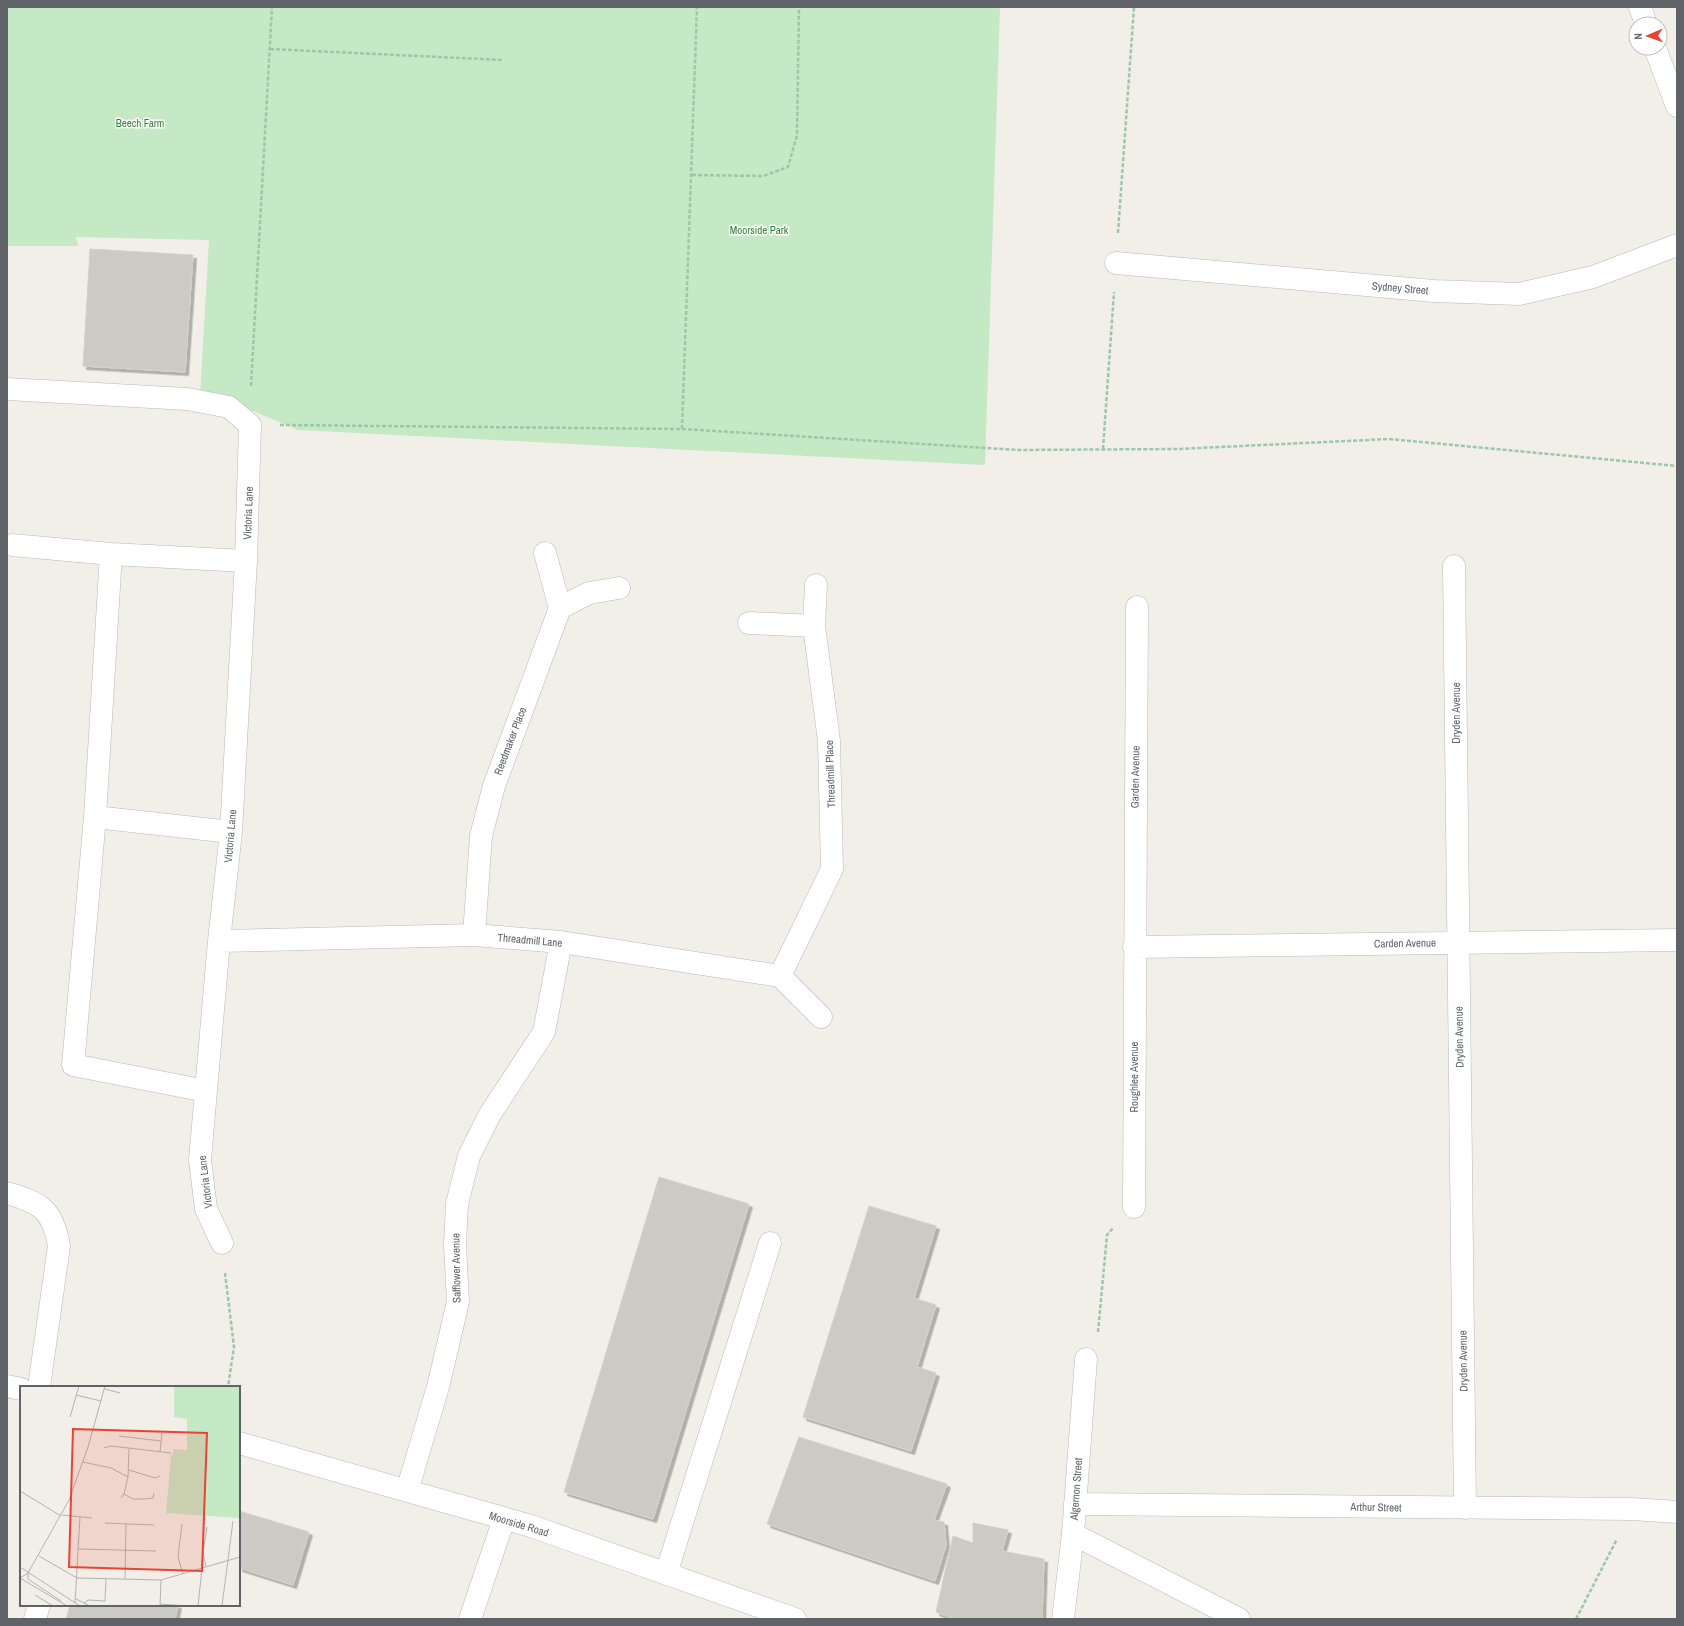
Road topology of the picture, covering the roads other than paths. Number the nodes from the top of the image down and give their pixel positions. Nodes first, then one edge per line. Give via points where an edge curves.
1 (1658, 56) edge
2 (1677, 106) edge
3 (1677, 245) edge
4 (1116, 263) road end
5 (7, 389) edge
6 (12, 545) dead end
7 (544, 553) dead end
8 (111, 554) junction
9 (246, 561) junction
10 (1454, 566) dead end
11 (816, 585) dead end
12 (619, 588) dead end
13 (1137, 606) dead end
14 (560, 608) junction
15 (749, 623) dead end
16 (814, 626) junction
17 (94, 817) junction
18 (231, 832) junction
19 (474, 935) junction
20 (1677, 940) edge
21 (219, 941) junction
22 (561, 942) junction
23 (1457, 942) junction
24 (1134, 947) junction
25 (780, 976) junction
26 (821, 1017) dead end
27 (206, 1091) junction
28 (7, 1193) edge
29 (1134, 1207) road end
30 (222, 1242) road end
31 (770, 1243) dead end
32 (1086, 1359) road end
33 (7, 1386) edge
34 (39, 1386) edge
35 (20, 1389) edge
36 (240, 1443) edge
37 (407, 1491) junction
38 (1075, 1504) junction
39 (1465, 1508) junction
40 (1677, 1512) edge
41 (504, 1519) junction
42 (1073, 1534) junction
43 (666, 1574) junction
44 (39, 1606) edge
45 (35, 1619) edge
46 (470, 1619) edge
47 (795, 1619) edge
48 (1064, 1619) edge
49 (1239, 1619) edge

1 - 2 street
3 - 4 street, Sydney Street via 1593,277 1519,294 1434,291
5 - 9 street, Victoria Lane via 187,399 229,407 250,425
6 - 8 street
7 - 14 street
8 - 9 street
8 - 17 street
9 - 18 street, Victoria Lane
10 - 23 street, Dryden Avenue
11 - 16 street, Threadmill Place
12 - 14 street via 589,593
13 - 24 street, Garden Avenue
14 - 19 street, Reedmaker Place via 494,786 481,836
15 - 16 street
16 - 25 street, Threadmill Place via 829,741 832,869
17 - 18 street
17 - 27 street via 73,1065
18 - 21 street, Victoria Lane
19 - 21 street, Threadmill Lane
19 - 22 street, Threadmill Lane
20 - 23 street, Carden Avenue
21 - 27 street, Victoria Lane
22 - 25 street, Threadmill Lane
22 - 37 street, Safflower Avenue via 544,1032 490,1114 469,1156 457,1211 455,1245 458,1302 438,1387
23 - 24 street, Carden Avenue
23 - 39 street, Dryden Avenue
24 - 29 street, Roughlee Avenue
25 - 26 street
27 - 30 street, Victoria Lane via 200,1160 206,1209
28 - 34 street via 47,1212 56,1227 59,1246
31 - 43 street
32 - 38 street, Algernon Street
33 - 35 street
36 - 37 street, Moorside Road
37 - 41 street, Moorside Road
38 - 39 street, Arthur Street
38 - 42 street, Algernon Street
39 - 40 street, Arthur Street via 1632,1509
41 - 43 street, Moorside Road via 531,1526
41 - 46 street
42 - 48 street, Algernon Street
42 - 49 street
43 - 47 street, Moorside Road
44 - 45 street

